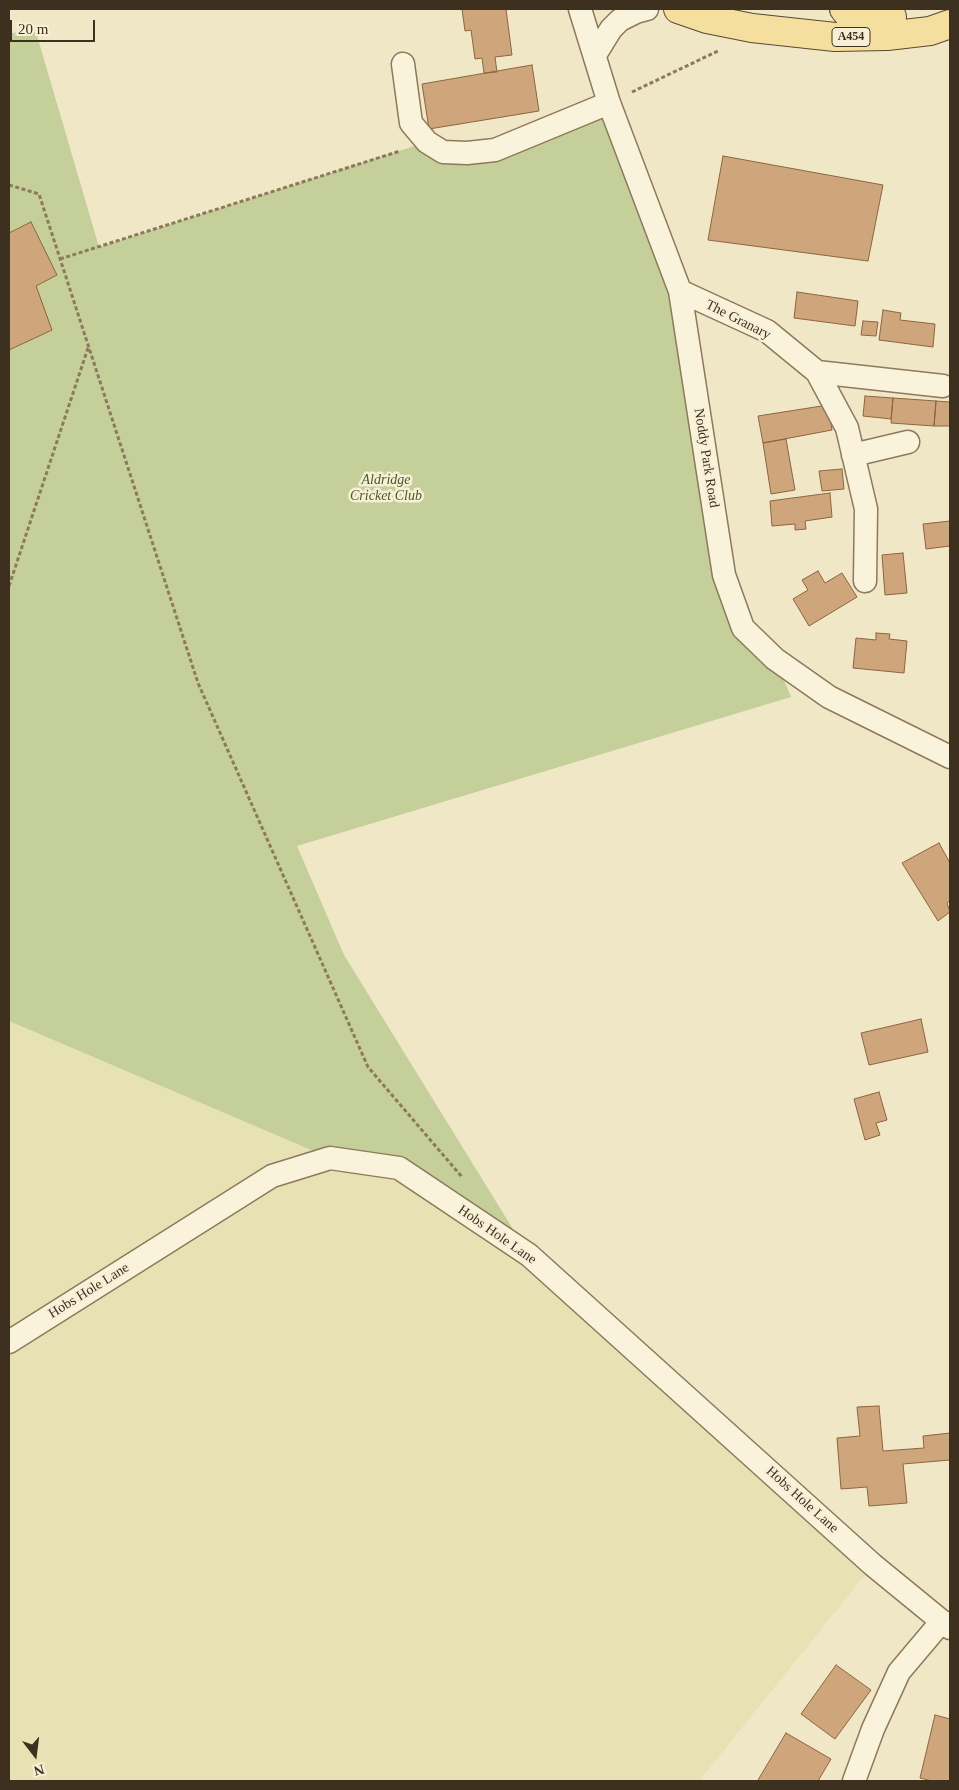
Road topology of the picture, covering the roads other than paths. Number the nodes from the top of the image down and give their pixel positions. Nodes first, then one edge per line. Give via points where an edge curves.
1 (580, 9) edge
2 (647, 9) edge
3 (678, 9) edge
4 (844, 9) edge
5 (950, 13) edge
6 (950, 24) edge
7 (595, 55) junction
8 (403, 64) dead end
9 (609, 103) junction
10 (680, 291) junction
11 (817, 372) junction
12 (943, 386) dead end
13 (908, 442) dead end
14 (853, 455) junction
15 (865, 582) dead end
16 (950, 757) edge
17 (9, 1342) edge
18 (946, 1625) edge
19 (854, 1781) edge

1 - 7 street, Noddy Park Road
2 - 7 street via 620,20
3 - 6 main road, A454 via 752,28 835,37 888,36
4 - 5 main road via 857,19 904,17 936,11
7 - 9 street, Noddy Park Road
8 - 9 street via 411,123 427,142 443,152 467,154 494,150
9 - 10 street, Noddy Park Road
10 - 11 street, The Granary via 767,331
10 - 16 street, Noddy Park Road via 724,575 743,628 775,658 829,697
11 - 12 street
11 - 14 street, The Granary via 847,428
13 - 14 street
14 - 15 street, The Granary via 866,509
17 - 18 street, Hobs Hole Lane via 272,1176 330,1158 398,1168 529,1255 873,1564
18 - 19 street, Hobs Hole Lane via 899,1672

